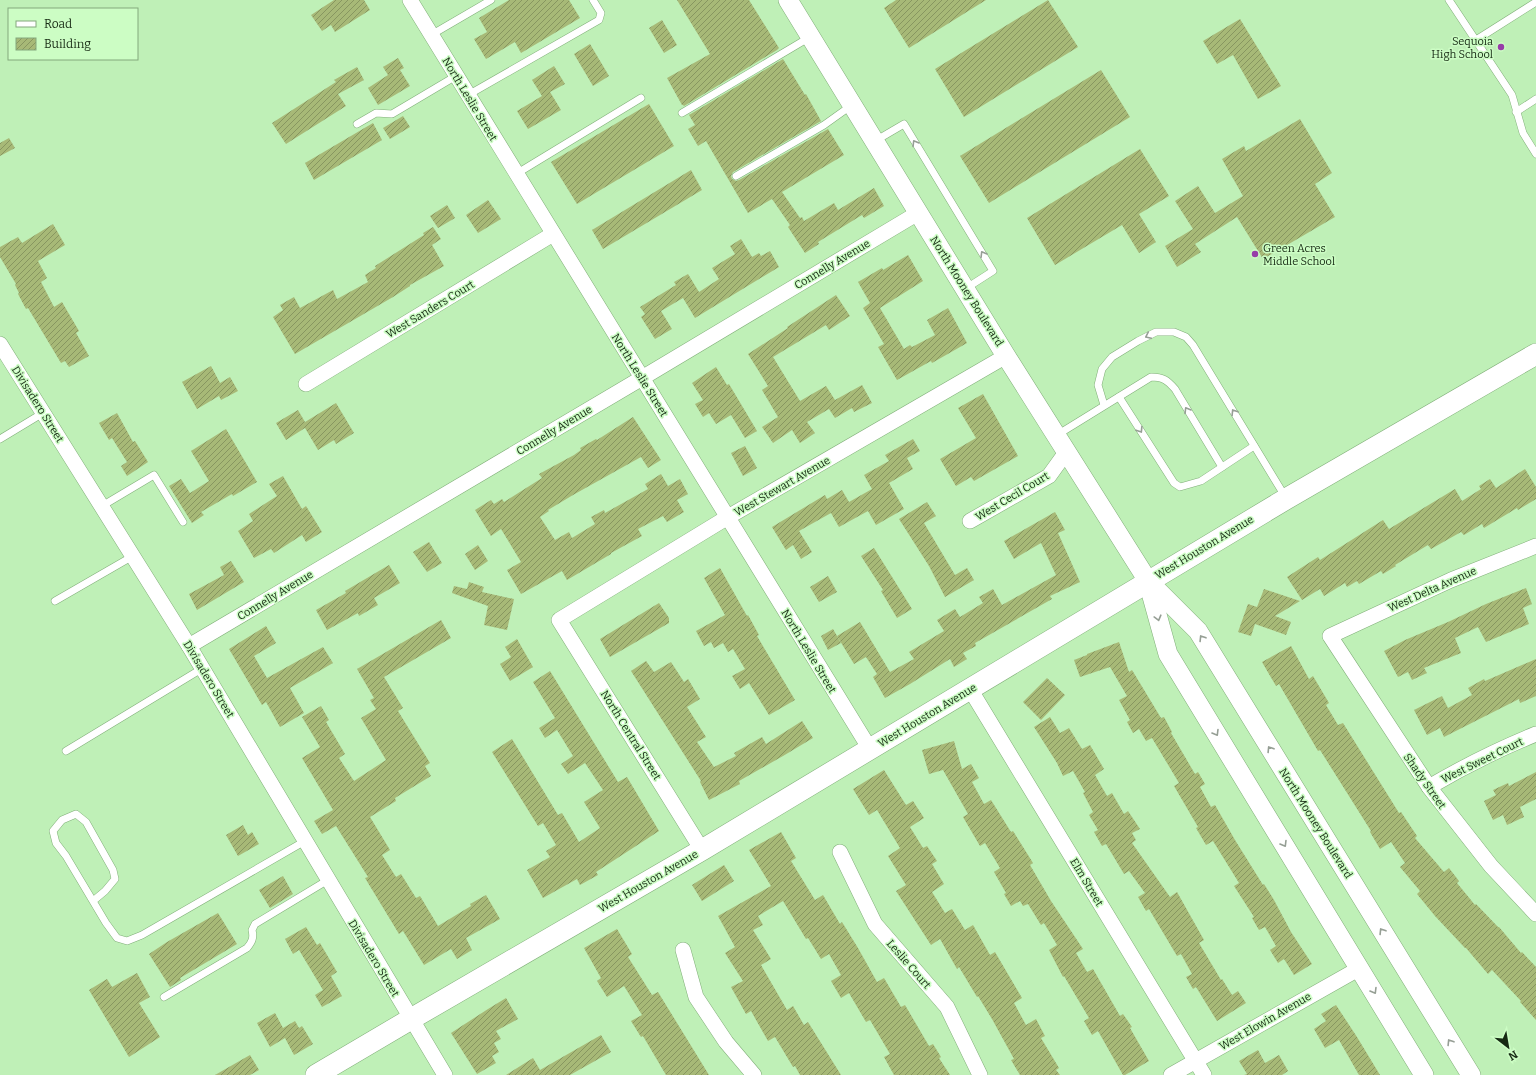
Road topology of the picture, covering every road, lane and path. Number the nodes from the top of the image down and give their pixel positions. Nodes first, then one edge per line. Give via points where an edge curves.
1 (410, 0) edge
2 (491, 0) edge
3 (593, 0) edge
4 (788, 0) edge
5 (1449, 0) edge
6 (1536, 2) edge
7 (431, 35) junction
8 (811, 37) junction
9 (1476, 40) junction
10 (456, 76) junction
11 (468, 95) junction
12 (641, 98) dead end
13 (1536, 99) edge
14 (852, 105) junction
15 (1516, 112) junction
16 (682, 113) dead end
17 (357, 124) dead end
18 (874, 141) junction
19 (1536, 154) edge
20 (516, 174) junction
21 (736, 176) dead end
22 (918, 212) junction
23 (553, 234) junction
24 (965, 289) junction
25 (0, 344) edge
26 (1536, 354) edge
27 (1006, 356) junction
28 (642, 378) junction
29 (306, 384) dead end
30 (1119, 397) junction
31 (1104, 405) junction
32 (43, 413) junction
33 (1056, 435) junction
34 (0, 439) edge
35 (1254, 446) junction
36 (1067, 451) junction
37 (1222, 467) junction
38 (1286, 498) junction
39 (102, 506) junction
40 (728, 518) junction
41 (970, 521) dead end
42 (183, 522) dead end
43 (1536, 546) edge
44 (133, 556) junction
45 (1148, 581) junction
46 (54, 601) dead end
47 (559, 620) joint
48 (1330, 636) joint
49 (189, 646) junction
50 (202, 668) junction
51 (970, 689) junction
52 (1536, 734) edge
53 (870, 749) junction
54 (66, 751) dead end
55 (1429, 787) junction
56 (305, 841) junction
57 (702, 850) junction
58 (840, 852) dead end
59 (328, 880) junction
60 (93, 901) junction
61 (1536, 914) edge
62 (683, 950) dead end
63 (1360, 968) junction
64 (164, 997) dead end
65 (411, 1019) junction
66 (1196, 1061) junction
67 (316, 1075) edge
68 (445, 1075) edge
69 (754, 1075) edge
70 (980, 1075) edge
71 (1171, 1075) edge
72 (1204, 1075) edge
73 (1424, 1075) edge
74 (1471, 1075) edge

1 - 7 street, North Leslie Street
2 - 7 lane
3 - 11 lane via 601,13 599,20
4 - 8 street, North Mooney Boulevard
5 - 9 lane
6 - 9 lane
7 - 10 street, North Leslie Street
8 - 14 street, North Mooney Boulevard
8 - 16 lane
9 - 15 lane via 1512,95
10 - 11 street, North Leslie Street
10 - 17 lane via 392,114 376,113
11 - 20 street, North Leslie Street
12 - 20 lane
13 - 15 lane
14 - 18 street, North Mooney Boulevard
14 - 21 lane via 824,125
15 - 19 lane via 1523,133
18 - 22 street, North Mooney Boulevard
24 -> 18 lane via 993,271 904,124
20 - 23 street, North Leslie Street
22 - 24 street, North Mooney Boulevard
22 - 28 street, Connelly Avenue
23 - 28 street, North Leslie Street
23 - 29 street, West Sanders Court
24 - 27 street, North Mooney Boulevard
25 - 32 street, Divisadero Street
26 - 38 main road, West Houston Avenue
27 - 33 street, North Mooney Boulevard
27 - 40 street, West Stewart Avenue
28 - 40 street, North Leslie Street
28 - 49 street, Connelly Avenue
30 - 31 lane
30 -> 37 lane via 1174,484 1180,487 1201,481
37 -> 30 lane via 1175,389 1164,378 1151,377
31 - 33 lane
35 -> 31 lane via 1193,345 1186,337 1174,332 1156,332 1112,357 1102,369 1098,385
32 - 34 lane
32 - 39 street, Divisadero Street
33 - 36 street, North Mooney Boulevard
35 - 37 lane
35 - 38 lane
36 - 41 street, West Cecil Court via 1049,476
36 - 45 street, North Mooney Boulevard
38 - 45 main road, West Houston Avenue
39 - 42 lane via 154,475
39 - 44 street, Divisadero Street
40 - 47 street, West Stewart Avenue
40 - 53 street, North Leslie Street
43 - 48 street, West Delta Avenue via 1451,580
44 - 46 lane
44 - 49 street, Divisadero Street
45 - 51 main road, West Houston Avenue
45 -> 63 street, North Mooney Boulevard via 1168,654
74 -> 45 street, North Mooney Boulevard via 1198,631
47 - 57 street, North Central Street
48 - 55 street, Shady Street
49 - 50 street, Divisadero Street
50 - 54 lane
50 - 56 street, Divisadero Street
51 - 53 main road, West Houston Avenue
51 - 66 street, Elm Street
52 - 55 street, West Sweet Court via 1459,769
53 - 57 main road, West Houston Avenue
55 - 61 street, Shady Street via 1491,866
56 - 59 street, Divisadero Street
56 - 60 lane via 142,935 127,941 117,938
57 - 65 main road, West Houston Avenue
58 - 70 street, Leslie Court via 875,924 947,1007
59 - 64 lane via 255,924 252,942 247,948
59 - 65 street, Divisadero Street
60 - 60 lane via 56,843 53,831 62,820 76,814 86,822 113,870 115,879 106,891
62 - 69 street via 696,997 726,1042
63 - 66 street, West Elowin Avenue
63 -> 73 street, North Mooney Boulevard
65 - 67 main road, West Houston Avenue
65 - 68 street, Divisadero Street
66 - 71 street, West Elowin Avenue
66 - 72 street, Elm Street

